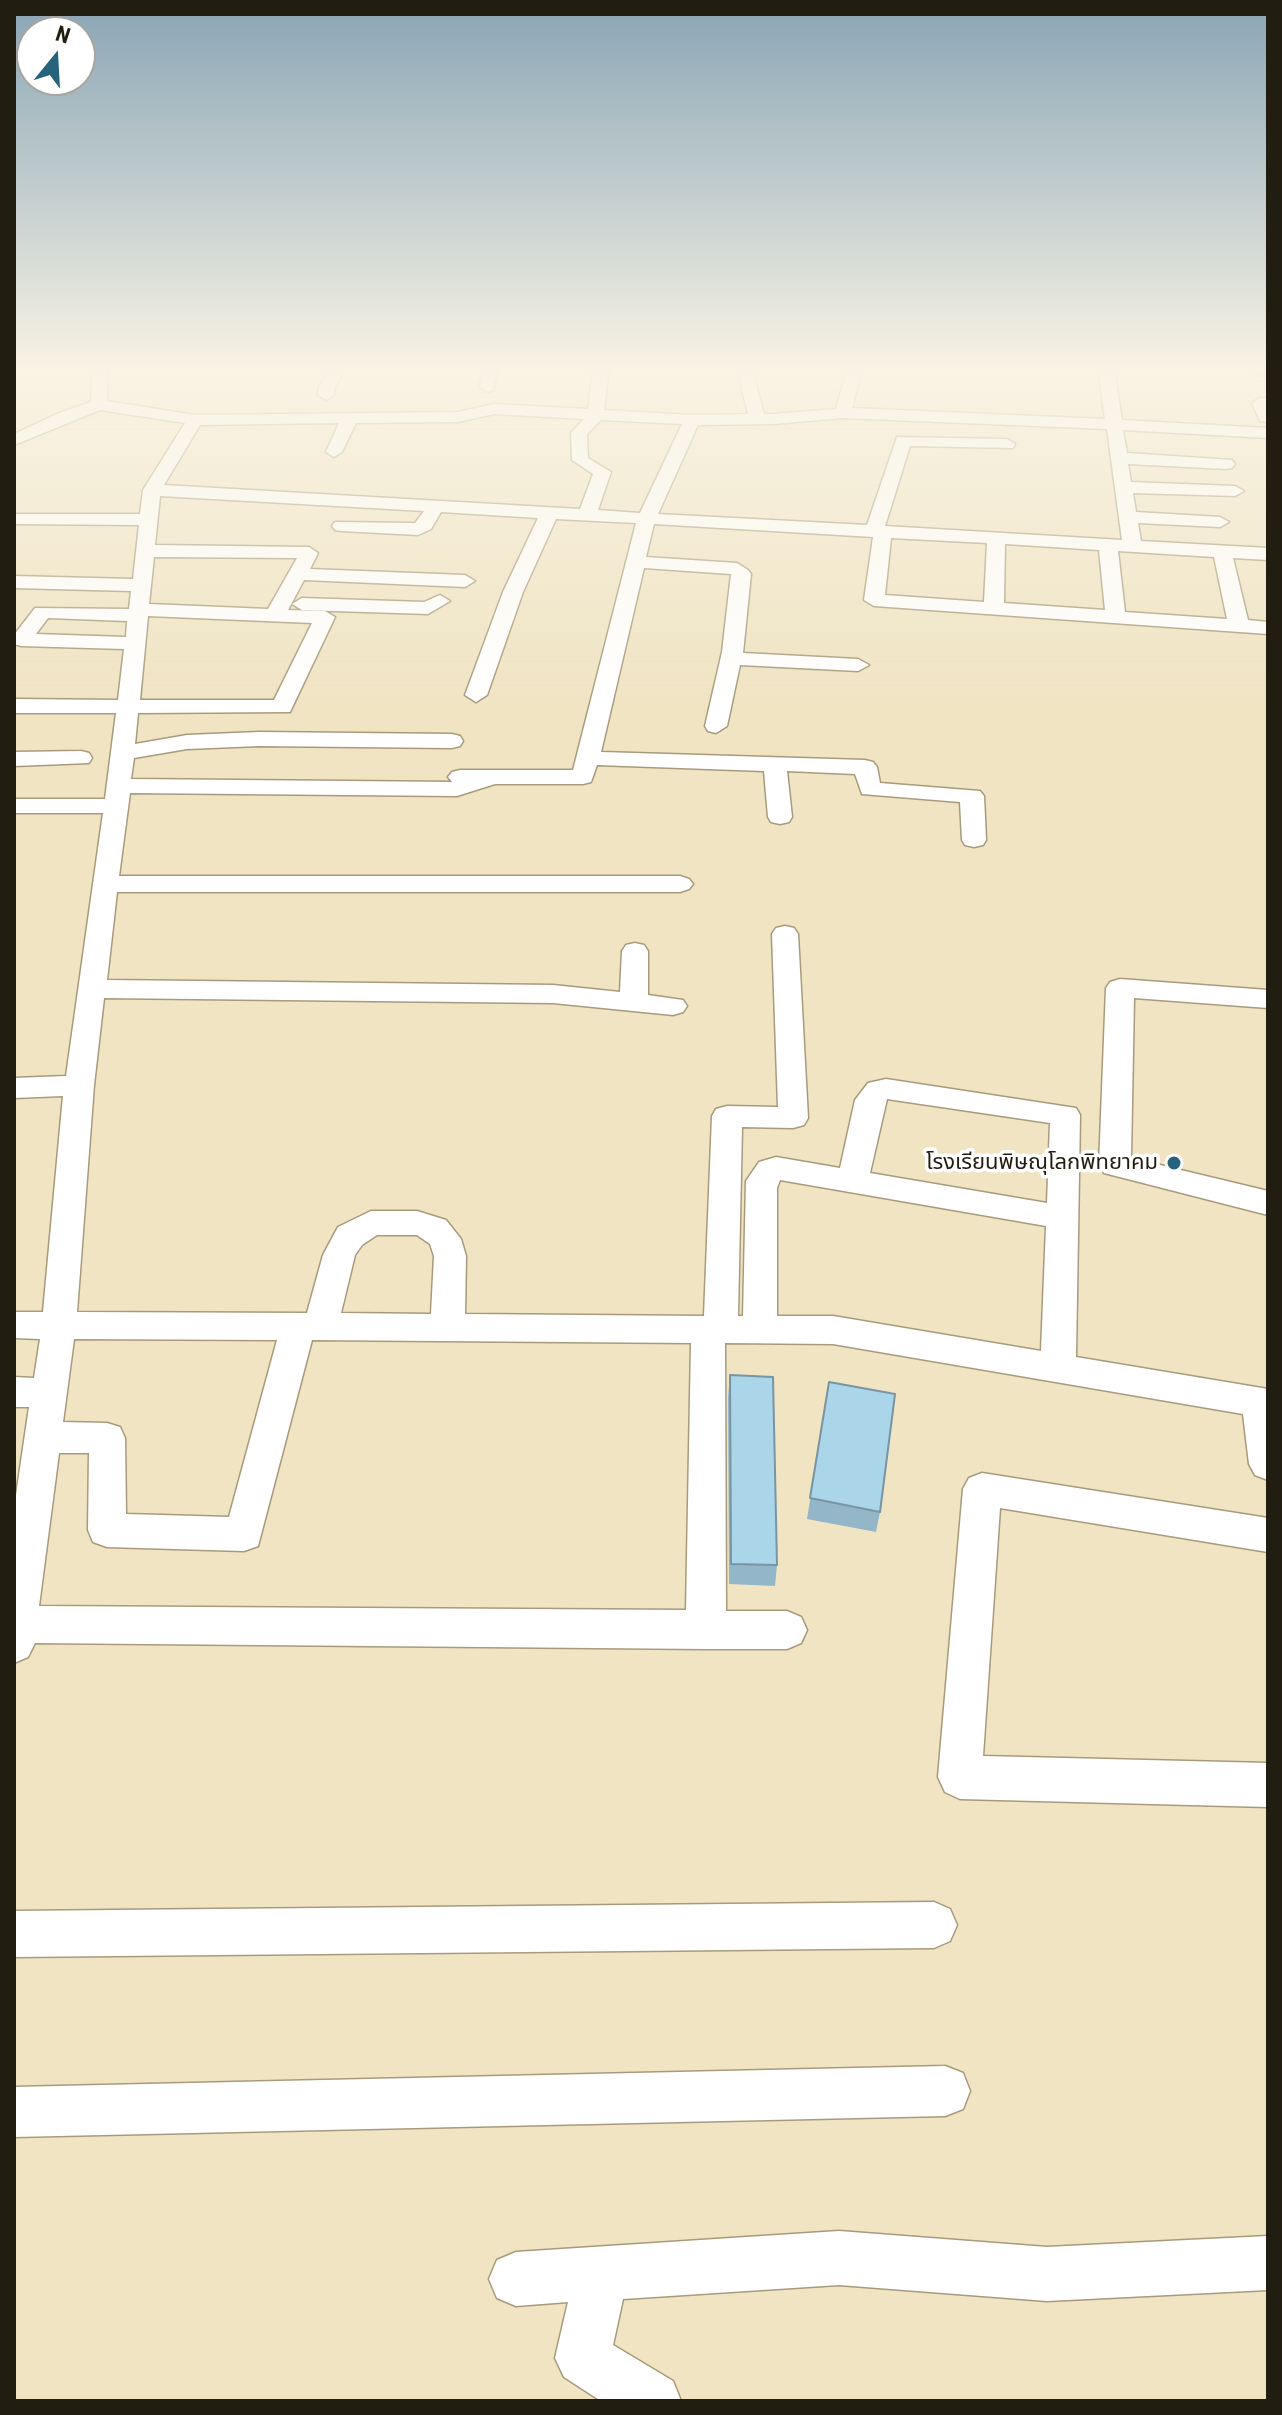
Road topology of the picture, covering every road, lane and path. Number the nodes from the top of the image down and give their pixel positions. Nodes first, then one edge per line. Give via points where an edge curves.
1 (157, 482) edge
2 (599, 482) edge
3 (663, 482) edge
4 (892, 482) edge
5 (1121, 482) edge
6 (1122, 487) junction
7 (152, 490) junction
8 (1235, 491) dead end
9 (435, 507) junction
10 (549, 513) junction
11 (587, 515) junction
12 (1127, 517) junction
13 (14, 519) edge
14 (646, 519) junction
15 (148, 520) junction
16 (1220, 522) dead end
17 (341, 526) dead end
18 (878, 532) junction
19 (996, 538) junction
20 (1108, 545) junction
21 (1132, 546) junction
22 (146, 551) junction
23 (1222, 551) junction
24 (1268, 554) edge
25 (635, 562) junction
26 (297, 574) junction
27 (465, 581) dead end
28 (14, 582) edge
29 (440, 601) dead end
30 (138, 602) junction
31 (279, 609) junction
32 (994, 609) junction
33 (1116, 617) junction
34 (1239, 626) junction
35 (1268, 628) edge
36 (134, 643) junction
37 (732, 652) junction
38 (858, 665) dead end
39 (476, 695) dead end
40 (14, 706) edge
41 (126, 708) junction
42 (716, 726) dead end
43 (452, 741) dead end
44 (123, 753) junction
45 (22, 758) edge
46 (81, 758) dead end
47 (588, 758) junction
48 (775, 764) junction
49 (460, 777) dead end
50 (506, 777) junction
51 (14, 789) edge
52 (116, 796) junction
53 (14, 806) edge
54 (780, 817) dead end
55 (974, 840) dead end
56 (104, 884) junction
57 (680, 884) dead end
58 (785, 934) dead end
59 (635, 951) dead end
60 (92, 989) junction
61 (1268, 999) edge
62 (634, 1002) junction
63 (673, 1006) dead end
64 (79, 1085) junction
65 (14, 1088) edge
66 (853, 1181) junction
67 (1268, 1203) edge
68 (1060, 1217) junction
69 (14, 1325) edge
70 (59, 1325) junction
71 (309, 1327) junction
72 (448, 1328) junction
73 (714, 1329) junction
74 (760, 1329) junction
75 (1058, 1367) junction
76 (32, 1393) edge
77 (1264, 1403) edge
78 (44, 1437) junction
79 (1268, 1464) edge
80 (22, 1528) edge
81 (1268, 1535) edge
82 (15, 1630) edge
83 (706, 1630) junction
84 (787, 1630) dead end
85 (1268, 1785) edge
86 (934, 1925) dead end
87 (14, 1934) edge
88 (945, 2091) dead end
89 (14, 2112) edge
90 (1268, 2263) edge
91 (601, 2274) junction
92 (516, 2279) dead end
93 (653, 2401) edge

1 - 7 street
2 - 11 street
3 - 14 street
4 - 18 street
5 - 6 street
6 - 8 street
6 - 12 street
7 - 9 street
7 - 15 street
9 - 10 street
9 - 17 street via 418,529
10 - 11 street
10 - 39 street via 513,592
11 - 14 street
12 - 16 street
12 - 21 street
13 - 15 street
14 - 18 street
14 - 25 street
15 - 22 street
18 - 19 street
18 - 32 street via 874,600
19 - 20 street
19 - 32 street
20 - 21 street
20 - 33 street
21 - 23 street
22 - 26 street via 309,553
22 - 30 street
23 - 24 street
23 - 34 street
25 - 37 street via 737,569 741,574
25 - 47 street
26 - 27 street
26 - 31 street
28 - 30 street
29 - 31 street via 428,608
30 - 31 street
30 - 36 street
30 - 36 street via 42,612 21,640
31 - 41 street via 325,617 282,707
32 - 33 street
33 - 34 street
34 - 35 street
36 - 41 street
37 - 38 street via 747,661
37 - 42 street
40 - 41 street
41 - 44 street
43 - 44 street via 259,739 187,742
44 - 52 street
45 - 46 street
45 - 51 street
47 - 48 street
47 - 50 street via 583,777
48 - 54 street
48 - 55 street via 865,767 870,789 972,796
49 - 50 street
50 - 52 street via 457,789
52 - 53 street
52 - 56 street
56 - 57 street
56 - 60 street
58 - 73 street via 793,1118 727,1116
59 - 62 street
60 - 62 street via 553,994
60 - 64 street
61 - 67 street via 1120,988 1115,1165
62 - 63 street
64 - 65 street
64 - 70 street
66 - 68 street
66 - 68 street via 870,1100 878,1090 1065,1115
66 - 74 street via 776,1168 762,1181
68 - 75 street
69 - 70 street
70 - 71 street
70 - 76 street
71 - 72 street
71 - 72 street via 350,1236 371,1223 417,1223 435,1228 445,1239 450,1256
71 - 78 street via 244,1534 107,1530 107,1438
72 - 73 street
73 - 74 street
73 - 83 street
74 - 75 street via 833,1330
75 - 77 street
76 - 78 street
77 - 79 street
78 - 80 street
80 - 82 street
81 - 85 street via 982,1489 960,1777
82 - 83 street
83 - 84 street
86 - 87 street
88 - 89 street
90 - 91 street via 1047,2274 839,2258
91 - 92 street
91 - 93 street via 583,2358

